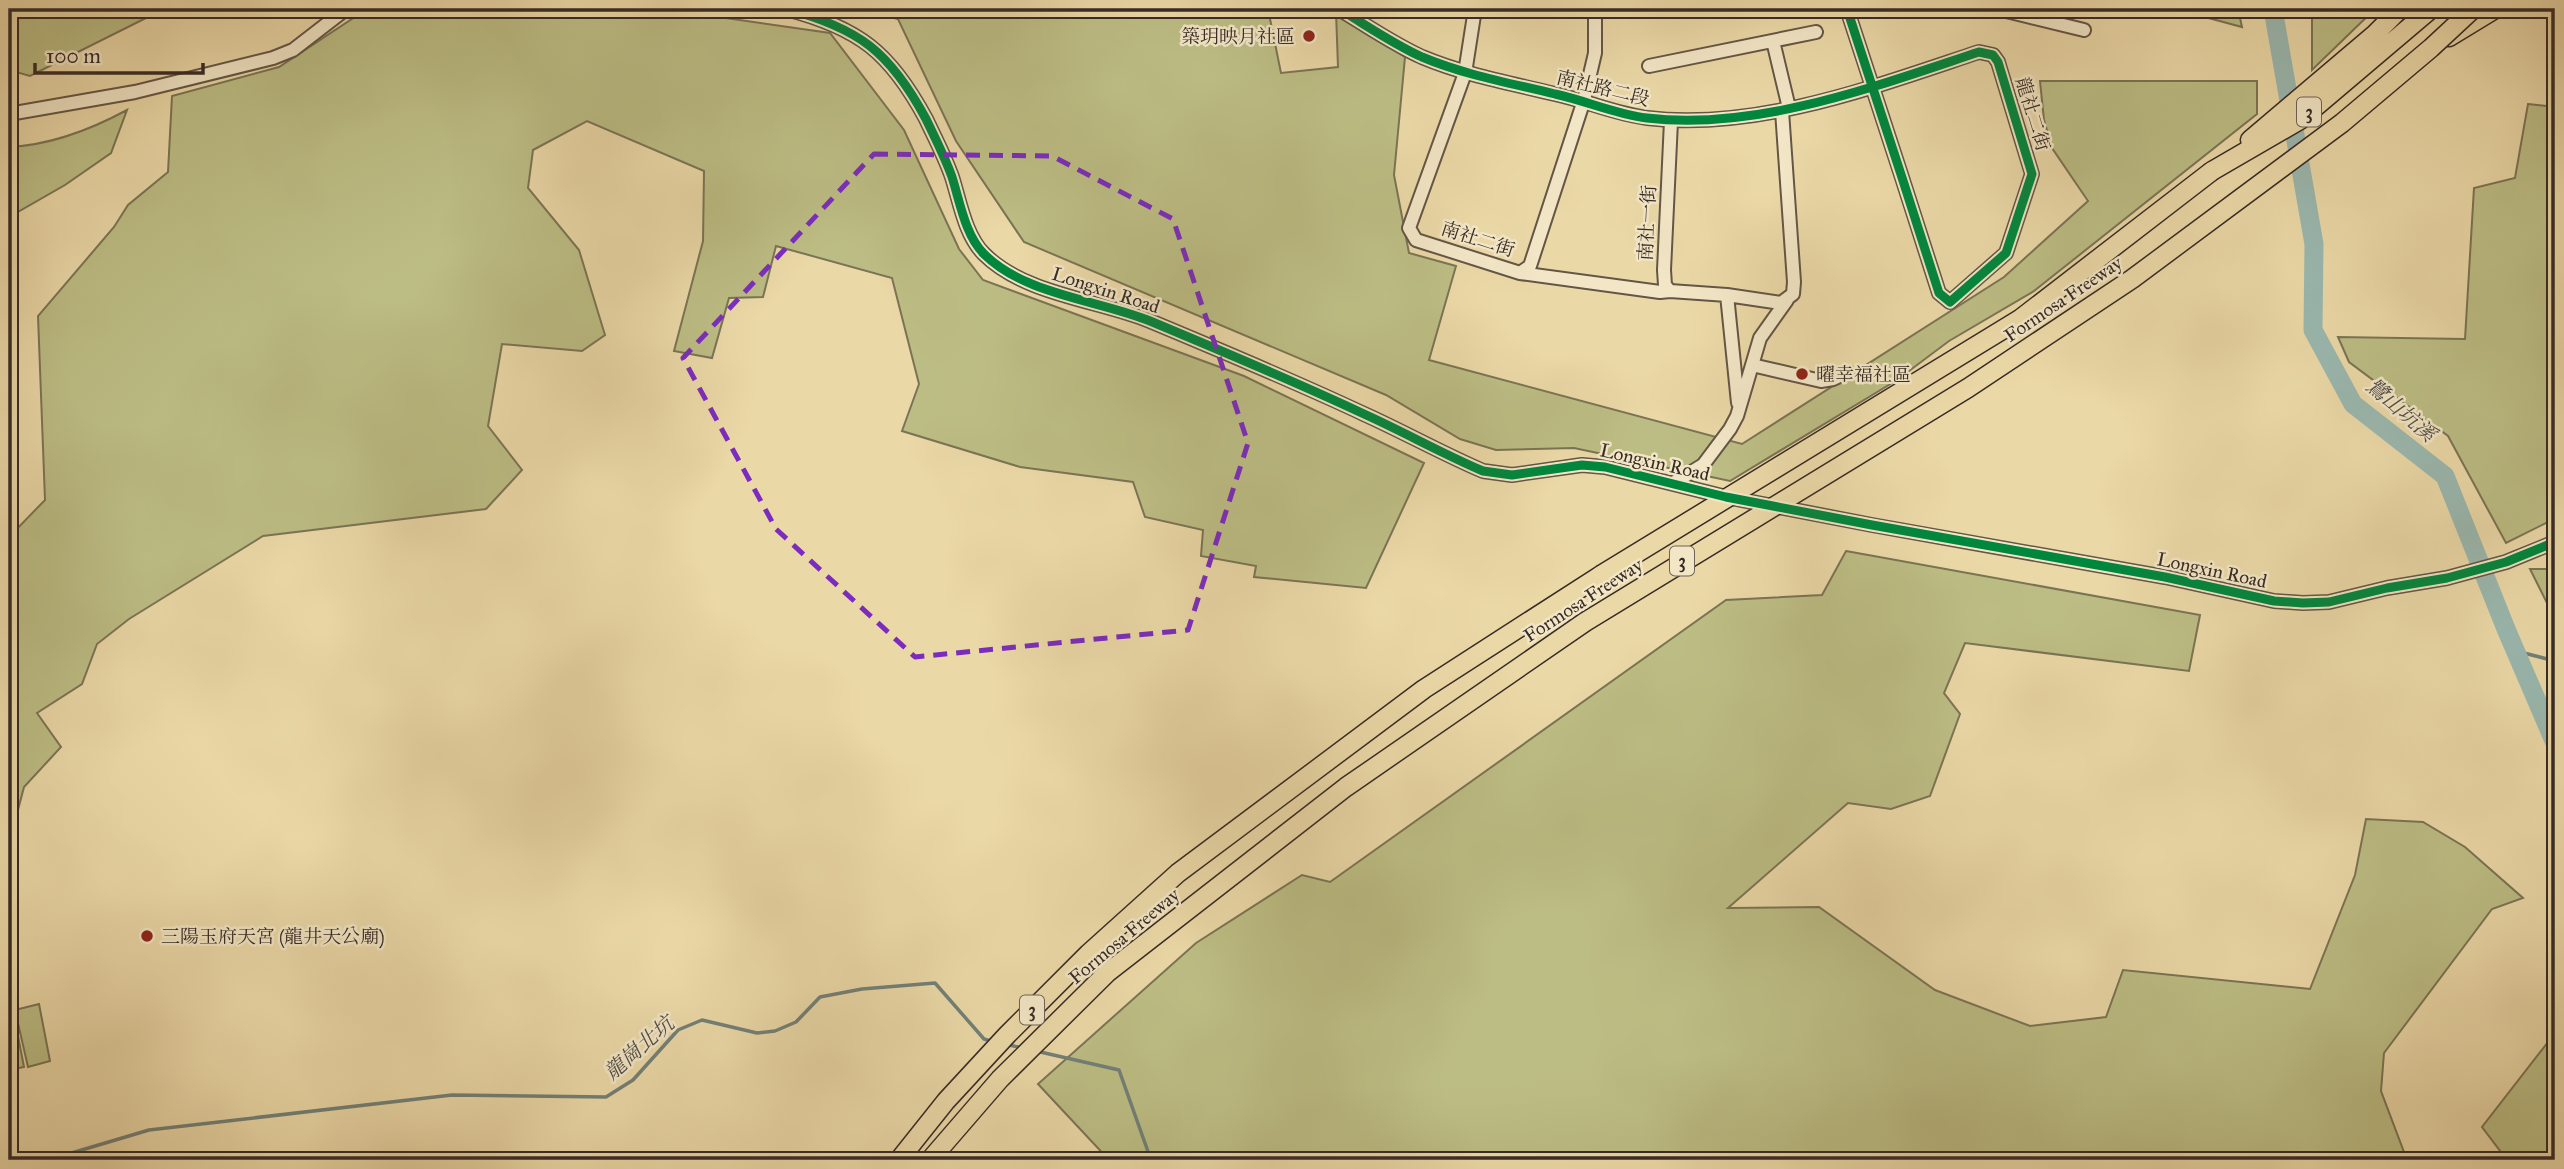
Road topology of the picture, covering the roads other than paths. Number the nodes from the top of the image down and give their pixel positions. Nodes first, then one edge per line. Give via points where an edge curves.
1 (346, 9) edge
2 (786, 9) edge
3 (1339, 9) edge
4 (1475, 9) edge
5 (1595, 9) edge
6 (1847, 9) edge
7 (1998, 9) edge
8 (2400, 9) edge
9 (2431, 9) edge
10 (2473, 9) edge
11 (2495, 9) edge
12 (2084, 30) dead end
13 (1816, 32) dead end
14 (1773, 41) junction
15 (2431, 48) junction
16 (1649, 66) dead end
17 (1465, 73) junction
18 (1872, 86) junction
19 (1584, 100) junction
20 (1786, 110) junction
21 (9, 114) edge
22 (1671, 121) junction
23 (2212, 171) junction
24 (1520, 273) junction
25 (1670, 291) junction
26 (1727, 295) junction
27 (1787, 300) junction
28 (1752, 365) junction
29 (1848, 372) dead end
30 (1738, 412) junction
31 (1675, 482) junction
32 (2555, 542) edge
33 (899, 1160) edge
34 (930, 1160) edge

1 - 21 street via 293,50 273,58 135,92
2 - 31 street, Longxin Road via 837,26 894,66 933,132 977,246 1032,285 1146,319 1483,471 1512,475 1582,465
3 - 17 street, 南社路二段 via 1420,56
4 - 17 street
5 - 19 street, 南社二街 via 1595,53
6 - 18 street, 龍社二街
7 - 12 street
8 - 23 highway
9 - 23 highway, Formosa Freeway / 3 via 2300,120
10 - 15 highway, Formosa Freeway / 3, bridge
11 - 15 highway
13 - 14 street
14 - 16 street
14 - 20 street
15 - 34 highway, Formosa Freeway / 3, bridge via 2342,122 2132,279 1968,388 1585,622 1346,787 1107,973 1000,1079
17 - 19 street, 南社路二段
17 - 24 street, 南社二街 via 1409,228 1416,240
18 - 18 street, 龍社二街 via 1979,52 1993,55 1998,62 2032,174 2007,253 1951,302 1939,293
18 - 20 street, 南社路二段
19 - 22 street, 南社路二段 via 1613,113
19 - 24 street, 南社二街 via 1530,266
20 - 22 street, 南社路二段
20 - 27 street via 1794,282
22 - 25 street, 南社一街 via 1663,279
23 - 33 highway, Formosa Freeway / 3, bridge via 2020,319 1424,689 1178,873 1007,1035
24 - 25 street
25 - 26 street
26 - 27 street
26 - 30 street
27 - 28 street via 1760,338
28 - 29 street via 1821,381
28 - 30 street
30 - 31 street via 1711,457
31 - 32 street, Longxin Road via 1726,497 2274,601 2329,602 2447,578

